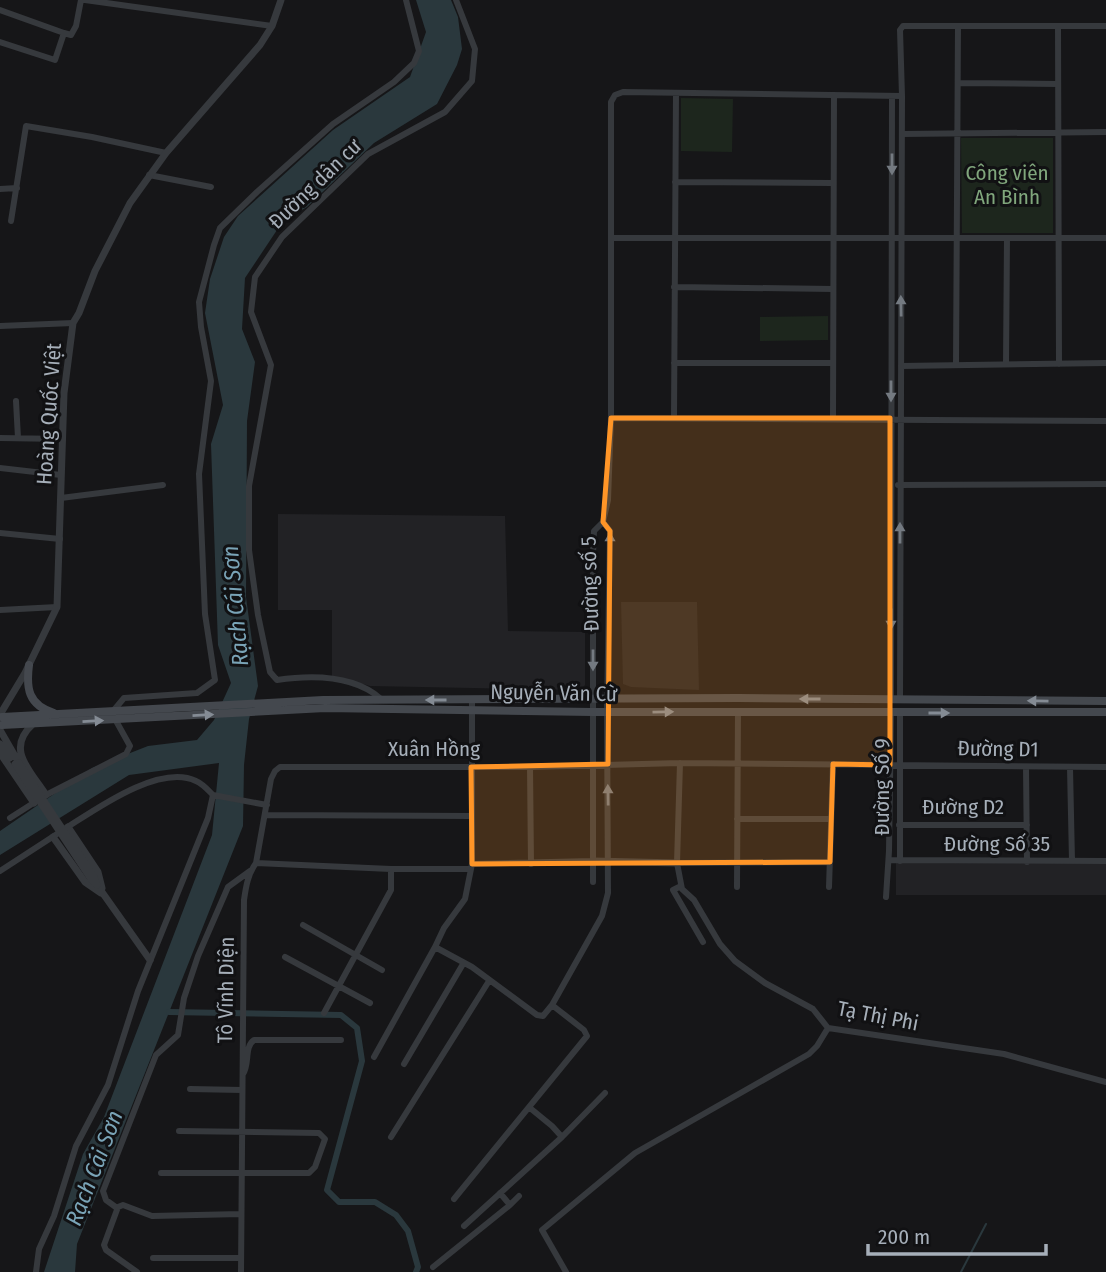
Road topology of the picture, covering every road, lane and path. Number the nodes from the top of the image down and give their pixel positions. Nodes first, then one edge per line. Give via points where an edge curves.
1 (83, 0) edge
2 (281, 0) edge
3 (406, 0) edge
4 (456, 0) edge
5 (4, 1) edge
6 (0, 11) edge
7 (272, 26) junction
8 (958, 26) junction
9 (1058, 26) junction
10 (1106, 26) edge
11 (64, 33) junction
12 (0, 42) edge
13 (958, 83) junction
14 (1058, 84) junction
15 (676, 93) junction
16 (834, 95) junction
17 (892, 96) junction
18 (902, 96) junction
19 (1058, 132) junction
20 (1106, 132) edge
21 (902, 134) junction
22 (957, 134) junction
23 (166, 153) junction
24 (149, 175) junction
25 (675, 182) junction
26 (832, 183) junction
27 (211, 187) dead end
28 (16, 188) junction
29 (0, 189) edge
30 (11, 221) dead end
31 (612, 238) junction
32 (675, 238) junction
33 (832, 238) junction
34 (896, 238) junction
35 (957, 238) junction
36 (1007, 238) junction
37 (1058, 238) junction
38 (1106, 238) edge
39 (674, 287) junction
40 (833, 289) junction
41 (73, 323) junction
42 (0, 326) edge
43 (674, 363) junction
44 (833, 363) junction
45 (1106, 363) edge
46 (1006, 364) junction
47 (1059, 364) junction
48 (956, 365) junction
49 (901, 366) junction
50 (16, 401) dead end
51 (611, 418) junction
52 (674, 418) junction
53 (833, 418) junction
54 (890, 418) junction
55 (901, 418) junction
56 (1106, 421) edge
57 (0, 438) edge
58 (18, 438) junction
59 (63, 439) junction
60 (0, 468) edge
61 (61, 475) junction
62 (1106, 484) edge
63 (163, 485) dead end
64 (892, 485) junction
65 (900, 485) junction
66 (61, 498) junction
67 (603, 522) junction
68 (0, 533) edge
69 (60, 539) junction
70 (57, 607) junction
71 (0, 610) edge
72 (29, 665) junction
73 (738, 698) junction
74 (593, 699) junction
75 (608, 699) junction
76 (895, 699) junction
77 (382, 700) junction
78 (1106, 701) edge
79 (324, 704) junction
80 (472, 704) junction
81 (738, 711) junction
82 (592, 712) junction
83 (607, 712) junction
84 (1106, 712) edge
85 (56, 713) junction
86 (895, 713) junction
87 (115, 715) junction
88 (1, 721) edge
89 (33, 724) junction
90 (0, 744) edge
91 (0, 753) edge
92 (680, 763) junction
93 (17, 764) junction
94 (608, 764) junction
95 (738, 764) junction
96 (833, 764) junction
97 (594, 765) junction
98 (890, 765) junction
99 (900, 765) junction
100 (471, 767) junction
101 (530, 767) junction
102 (1026, 767) junction
103 (1106, 767) edge
104 (1070, 768) junction
105 (275, 771) joint
106 (46, 795) junction
107 (216, 796) junction
108 (34, 803) junction
109 (267, 805) junction
110 (265, 815) junction
111 (471, 816) junction
112 (10, 818) dead end
113 (737, 819) junction
114 (831, 819) junction
115 (899, 825) junction
116 (1027, 825) junction
117 (68, 827) junction
118 (53, 837) junction
119 (889, 860) junction
120 (593, 861) junction
121 (900, 861) junction
122 (1072, 861) junction
123 (1106, 861) edge
124 (830, 862) junction
125 (1027, 862) junction
126 (256, 863) junction
127 (610, 863) junction
128 (677, 863) junction
129 (737, 863) junction
130 (531, 864) junction
131 (471, 866) junction
132 (391, 869) junction
133 (251, 870) junction
134 (0, 871) edge
135 (593, 883) dead end
136 (681, 886) junction
137 (737, 887) dead end
138 (829, 887) dead end
139 (104, 896) junction
140 (886, 897) dead end
141 (303, 925) dead end
142 (703, 942) dead end
143 (435, 947) junction
144 (355, 956) junction
145 (285, 957) dead end
146 (150, 960) junction
147 (463, 964) junction
148 (382, 970) dead end
149 (489, 981) junction
150 (339, 985) junction
151 (370, 1003) dead end
152 (552, 1005) junction
153 (324, 1013) dead end
154 (828, 1028) junction
155 (341, 1041) dead end
156 (374, 1057) dead end
157 (404, 1064) dead end
158 (242, 1075) junction
159 (1106, 1082) edge
160 (190, 1089) dead end
161 (242, 1090) junction
162 (605, 1093) dead end
163 (530, 1108) junction
164 (241, 1130) junction
165 (179, 1131) dead end
166 (391, 1137) dead end
167 (562, 1137) junction
168 (241, 1172) junction
169 (161, 1173) dead end
170 (500, 1193) junction
171 (519, 1196) dead end
172 (454, 1199) dead end
173 (510, 1205) junction
174 (117, 1208) junction
175 (241, 1214) junction
176 (464, 1226) dead end
177 (153, 1258) dead end
178 (241, 1258) junction
179 (433, 1267) dead end
180 (36, 1272) edge
181 (137, 1272) edge
182 (241, 1272) edge
183 (566, 1272) edge

1 - 7 street
1 - 11 street via 72,34
2 - 7 street, Hoàng Quốc Việt
3 - 87 street via 419,51 408,71 313,141 220,228 199,302 211,381 199,474 205,614 215,680 197,693 124,698
4 - 77 street, Đường dân cư via 475,49 472,81 445,112 368,153 282,237 255,277 251,312 271,365 249,486 249,550 273,678 312,676 340,681 371,690
5 - 6 street
6 - 11 street
7 - 23 street, Hoàng Quốc Việt via 240,70
8 - 9 street
8 - 13 street
8 - 18 street via 903,26
9 - 10 street
9 - 14 street
11 - 12 street via 54,60
13 - 14 street
13 - 22 street
14 - 19 street
15 - 16 street
15 - 25 street
15 - 31 street via 622,92 611,102
16 - 17 street
16 - 26 street
17 - 18 street
17 -> 34 street
18 - 21 street
19 - 20 street
19 - 22 street
19 - 37 street
21 - 22 street
21 - 34 street
22 - 35 street
23 - 24 street, Hoàng Quốc Việt
23 - 28 street via 26,126
24 - 27 street
24 - 41 street, Hoàng Quốc Việt via 113,232
25 - 26 street
25 - 32 street
26 - 33 street
28 - 29 street
28 - 30 street
31 - 32 street
31 - 51 street
32 - 33 street
32 - 39 street
33 - 34 street
33 - 40 street
34 - 35 street
49 -> 34 street
34 -> 54 street
35 - 36 street
35 - 48 street
36 - 37 street
36 - 46 street
37 - 38 street
37 - 47 street
39 - 40 street
39 - 43 street
40 - 44 street
41 - 42 street
41 - 59 street, Hoàng Quốc Việt
43 - 44 street
43 - 52 street
44 - 53 street
45 - 47 street
46 - 47 street
46 - 48 street
48 - 49 street
49 - 55 street
50 - 58 street
51 - 52 street
51 - 67 street
52 - 53 street
53 - 54 street
54 - 55 street
54 - 64 street
55 - 56 street
55 - 65 street
57 - 58 street
58 - 59 street
59 - 61 street, Hoàng Quốc Việt
60 - 61 street
61 - 66 street, Hoàng Quốc Việt
62 - 65 street
63 - 66 street
64 - 65 street
64 -> 76 street
76 -> 65 street
66 - 69 street, Hoàng Quốc Việt
67 -> 74 street, Đường số 5 via 594,531
75 -> 67 street, Đường số 5 via 610,531
68 - 69 street
69 - 70 street, Hoàng Quốc Việt
70 - 71 street
70 - 72 street, Hoàng Quốc Việt
72 - 85 main road via 29,694 36,704
72 - 88 street, Hoàng Quốc Việt
73 - 75 main road, Nguyễn Văn Cừ
76 -> 73 main road, Nguyễn Văn Cừ
73 - 81 main road
74 - 75 main road, Nguyễn Văn Cừ
74 - 80 main road, Nguyễn Văn Cừ
74 - 82 street, Đường số 5
75 - 83 street, Đường số 5
78 -> 76 main road, Nguyễn Văn Cừ
76 - 86 street
77 - 79 main road, Nguyễn Văn Cừ
80 -> 77 main road, Nguyễn Văn Cừ
79 - 80 main road, Nguyễn Văn Cừ
87 -> 79 main road, Nguyễn Văn Cừ via 135,719
79 - 87 main road, Nguyễn Văn Cừ via 134,709
80 - 82 main road, Nguyễn Văn Cừ
80 - 100 street
83 -> 81 main road, Nguyễn Văn Cừ
81 - 86 main road, Nguyễn Văn Cừ
81 - 95 street
82 - 83 main road, Nguyễn Văn Cừ
82 - 97 street, Đường số 5
83 - 94 street, Đường số 5
86 -> 84 main road, Nguyễn Văn Cừ
85 - 87 main road, Nguyễn Văn Cừ
85 - 88 main road, Nguyễn Văn Cừ
86 - 98 street
86 - 99 street, Đường Số 9
89 -> 87 main road, Nguyễn Văn Cừ
87 - 106 street via 129,750
88 - 89 main road, Nguyễn Văn Cừ
88 - 93 street
89 - 106 street via 22,734 19,752
90 - 93 street
91 - 108 street
92 - 94 street, Xuân Hồng
92 - 95 street, Xuân Hồng
92 - 128 street, Tạ Thị Phi
93 - 139 street, bridge
94 - 97 street, Xuân Hồng
127 -> 94 street, Đường số 5
95 - 96 street, Đường D1
95 - 113 street
96 - 98 street, Đường D1
96 - 114 street
97 - 101 street, Xuân Hồng
97 - 120 street, Đường số 5
98 - 99 street, Đường D1
98 - 119 street
99 - 102 street, Đường D1
99 - 115 street, Đường Số 9
100 - 101 street, Xuân Hồng
100 - 105 street, Xuân Hồng via 280,767
100 - 111 street
101 - 130 street
102 - 104 street, Đường D1
102 - 116 street
103 - 104 street, Đường D1
104 - 122 street
105 - 109 street, Tô Vĩnh Diện
106 - 108 street
107 - 109 street
107 - 117 street via 195,779 158,780 116,796
107 - 146 street
108 - 112 street
109 - 110 street, Tô Vĩnh Diện
110 - 111 street
110 - 126 street, Tô Vĩnh Diện
111 - 131 street
113 - 114 street
113 - 129 street
114 - 124 street
115 - 116 street, Đường D2
115 - 121 street, Đường Số 9
116 - 125 street
117 - 118 street
117 - 139 street via 98,872
118 - 134 street
118 - 139 street via 85,882
119 - 121 street, Đường Số 35
119 - 140 street
120 - 127 street
120 - 130 street
120 - 135 street, Đường số 5
121 - 125 street, Đường Số 35
122 - 123 street, Đường Số 35
122 - 125 street, Đường Số 35
124 - 129 street
124 - 138 street
126 - 132 street
126 - 133 street, Tô Vĩnh Diện
127 - 128 street
127 - 152 street, Đường số 5 via 602,916
128 - 129 street
128 - 136 street, Tạ Thị Phi
129 - 137 street
130 - 131 street
131 - 132 street
131 - 143 street via 465,899
132 - 144 street via 391,890
133 - 158 street, Tô Vĩnh Diện via 244,900
133 - 174 street via 228,887 198,956 178,1035 156,1055 103,1191
136 - 142 street via 673,890
136 - 154 street, Tạ Thị Phi via 735,961 813,1009
139 - 146 street
141 - 144 street
143 - 147 street
143 - 156 street
144 - 148 street
144 - 150 street
145 - 150 street
146 - 180 street via 108,1085 76,1146 54,1216 38,1249
147 - 149 street
147 - 157 street
149 - 152 street via 541,1016
149 - 166 street
150 - 151 street
150 - 153 street
152 - 163 street via 587,1036
154 - 159 street, Tạ Thị Phi via 1004,1054
154 - 183 street via 809,1054 635,1153 542,1230
155 - 158 street via 254,1040
158 - 161 street, Tô Vĩnh Diện
160 - 161 street
161 - 164 street, Tô Vĩnh Diện
162 - 167 street
163 - 167 street
163 - 172 street
164 - 165 street
164 - 168 street, Tô Vĩnh Diện
164 - 168 street via 319,1133 325,1139 311,1172
167 - 170 street
168 - 169 street
168 - 175 street, Tô Vĩnh Diện
170 - 173 street
170 - 176 street
171 - 173 street
173 - 179 street
174 - 175 street via 123,1205 152,1216
174 - 181 street via 104,1245
175 - 178 street, Tô Vĩnh Diện
177 - 178 street
178 - 182 street, Tô Vĩnh Diện

